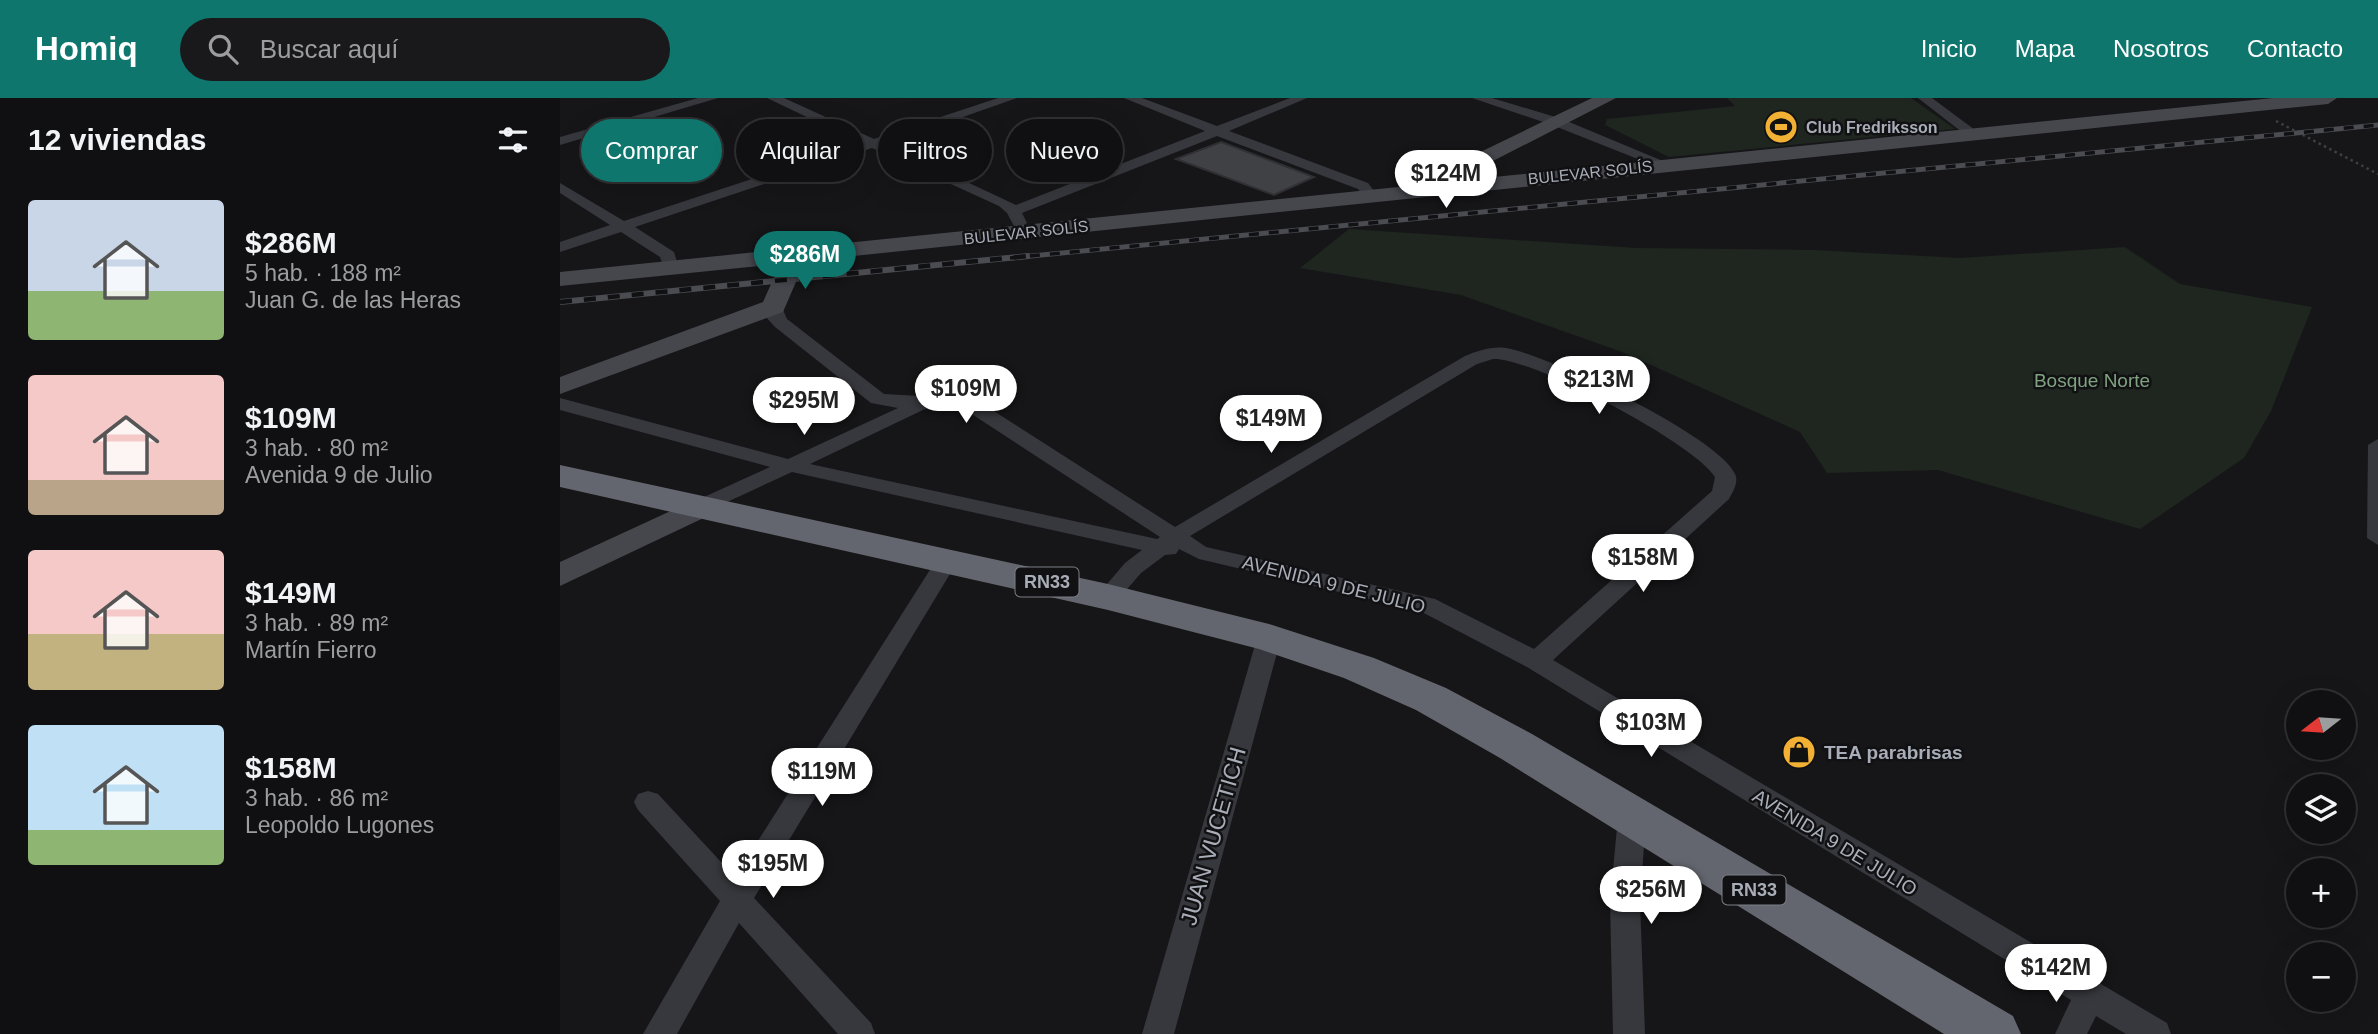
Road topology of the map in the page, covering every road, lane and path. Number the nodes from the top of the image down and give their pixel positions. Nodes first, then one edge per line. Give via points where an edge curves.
1 (712, 98) edge
2 (773, 98) edge
3 (1011, 98) edge
4 (1130, 98) edge
5 (1301, 98) edge
6 (1478, 98) edge
7 (1607, 98) edge
8 (1924, 98) edge
9 (2328, 98) edge
10 (2295, 99) edge
11 (2247, 106) junction
12 (1557, 122) junction
13 (1218, 130) junction
14 (1972, 133) junction
15 (560, 141) edge
16 (874, 143) junction
17 (1662, 164) junction
18 (2378, 174) edge
19 (560, 187) edge
20 (1434, 190) junction
21 (1371, 196) junction
22 (1014, 211) junction
23 (621, 226) junction
24 (1023, 232) junction
25 (560, 247) edge
26 (795, 256) junction
27 (671, 268) junction
28 (560, 279) edge
29 (774, 307) junction
30 (1471, 360) joint
31 (560, 386) edge
32 (923, 403) junction
33 (560, 404) edge
34 (2378, 445) edge
35 (791, 466) junction
36 (560, 476) edge
37 (701, 507) junction
38 (1177, 535) junction
39 (2378, 538) edge
40 (1159, 548) junction
41 (1199, 552) junction
42 (948, 559) junction
43 (560, 575) edge
44 (1108, 597) junction
45 (1269, 638) junction
46 (1536, 661) junction
47 (648, 802) dead end
48 (1632, 817) junction
49 (737, 899) junction
50 (2089, 996) junction
51 (659, 1034) edge
52 (859, 1034) edge
53 (1157, 1034) edge
54 (1629, 1034) edge
55 (1993, 1034) edge
56 (2071, 1034) edge
57 (2155, 1034) edge

1 - 15 street
2 - 16 street
3 - 16 street
4 - 13 street
5 - 13 street
6 - 12 street
7 - 12 street
8 - 14 street
9 - 10 street, BULEVAR SOLÍS
10 - 11 street, BULEVAR SOLÍS
11 - 14 street, BULEVAR SOLÍS
11 - 18 path
12 - 17 street
12 - 20 street via 1448,175
13 - 21 street via 1363,186
13 - 22 street
14 - 17 street, BULEVAR SOLÍS
16 - 22 street
16 - 23 street
17 - 20 street, BULEVAR SOLÍS
19 - 23 street
20 - 21 street, BULEVAR SOLÍS
21 - 24 street, BULEVAR SOLÍS
22 - 24 street
23 - 25 street
23 - 27 street via 668,255
24 - 26 street, BULEVAR SOLÍS
26 - 27 street, BULEVAR SOLÍS
26 - 29 street
27 - 28 street, BULEVAR SOLÍS
29 - 31 street
29 - 32 street, AVENIDA 9 DE JULIO via 774,316 781,323 878,399
30 - 38 street
30 - 46 street via 1493,354 1529,360 1648,419 1714,460 1725,473 1721,494
32 - 35 street
32 - 38 street, AVENIDA 9 DE JULIO via 968,403
33 - 35 street
34 - 39 street
35 - 37 street
35 - 40 street
36 - 37 highway, RN33
37 - 42 highway, RN33
37 - 43 street
38 - 40 street
38 - 41 street, AVENIDA 9 DE JULIO
40 - 41 street
40 - 44 street via 1133,568
41 - 46 street, AVENIDA 9 DE JULIO via 1427,605
42 - 44 highway, RN33
42 - 49 street
44 - 45 highway, RN33
45 - 48 highway, RN33 via 1432,699
45 - 53 street, JUAN VUCETICH
46 - 50 street, AVENIDA 9 DE JULIO
47 - 49 street
48 - 54 street via 1625,902
48 - 55 highway, RN33
49 - 51 street
49 - 52 street
50 - 56 street
50 - 57 street, AVENIDA 9 DE JULIO

